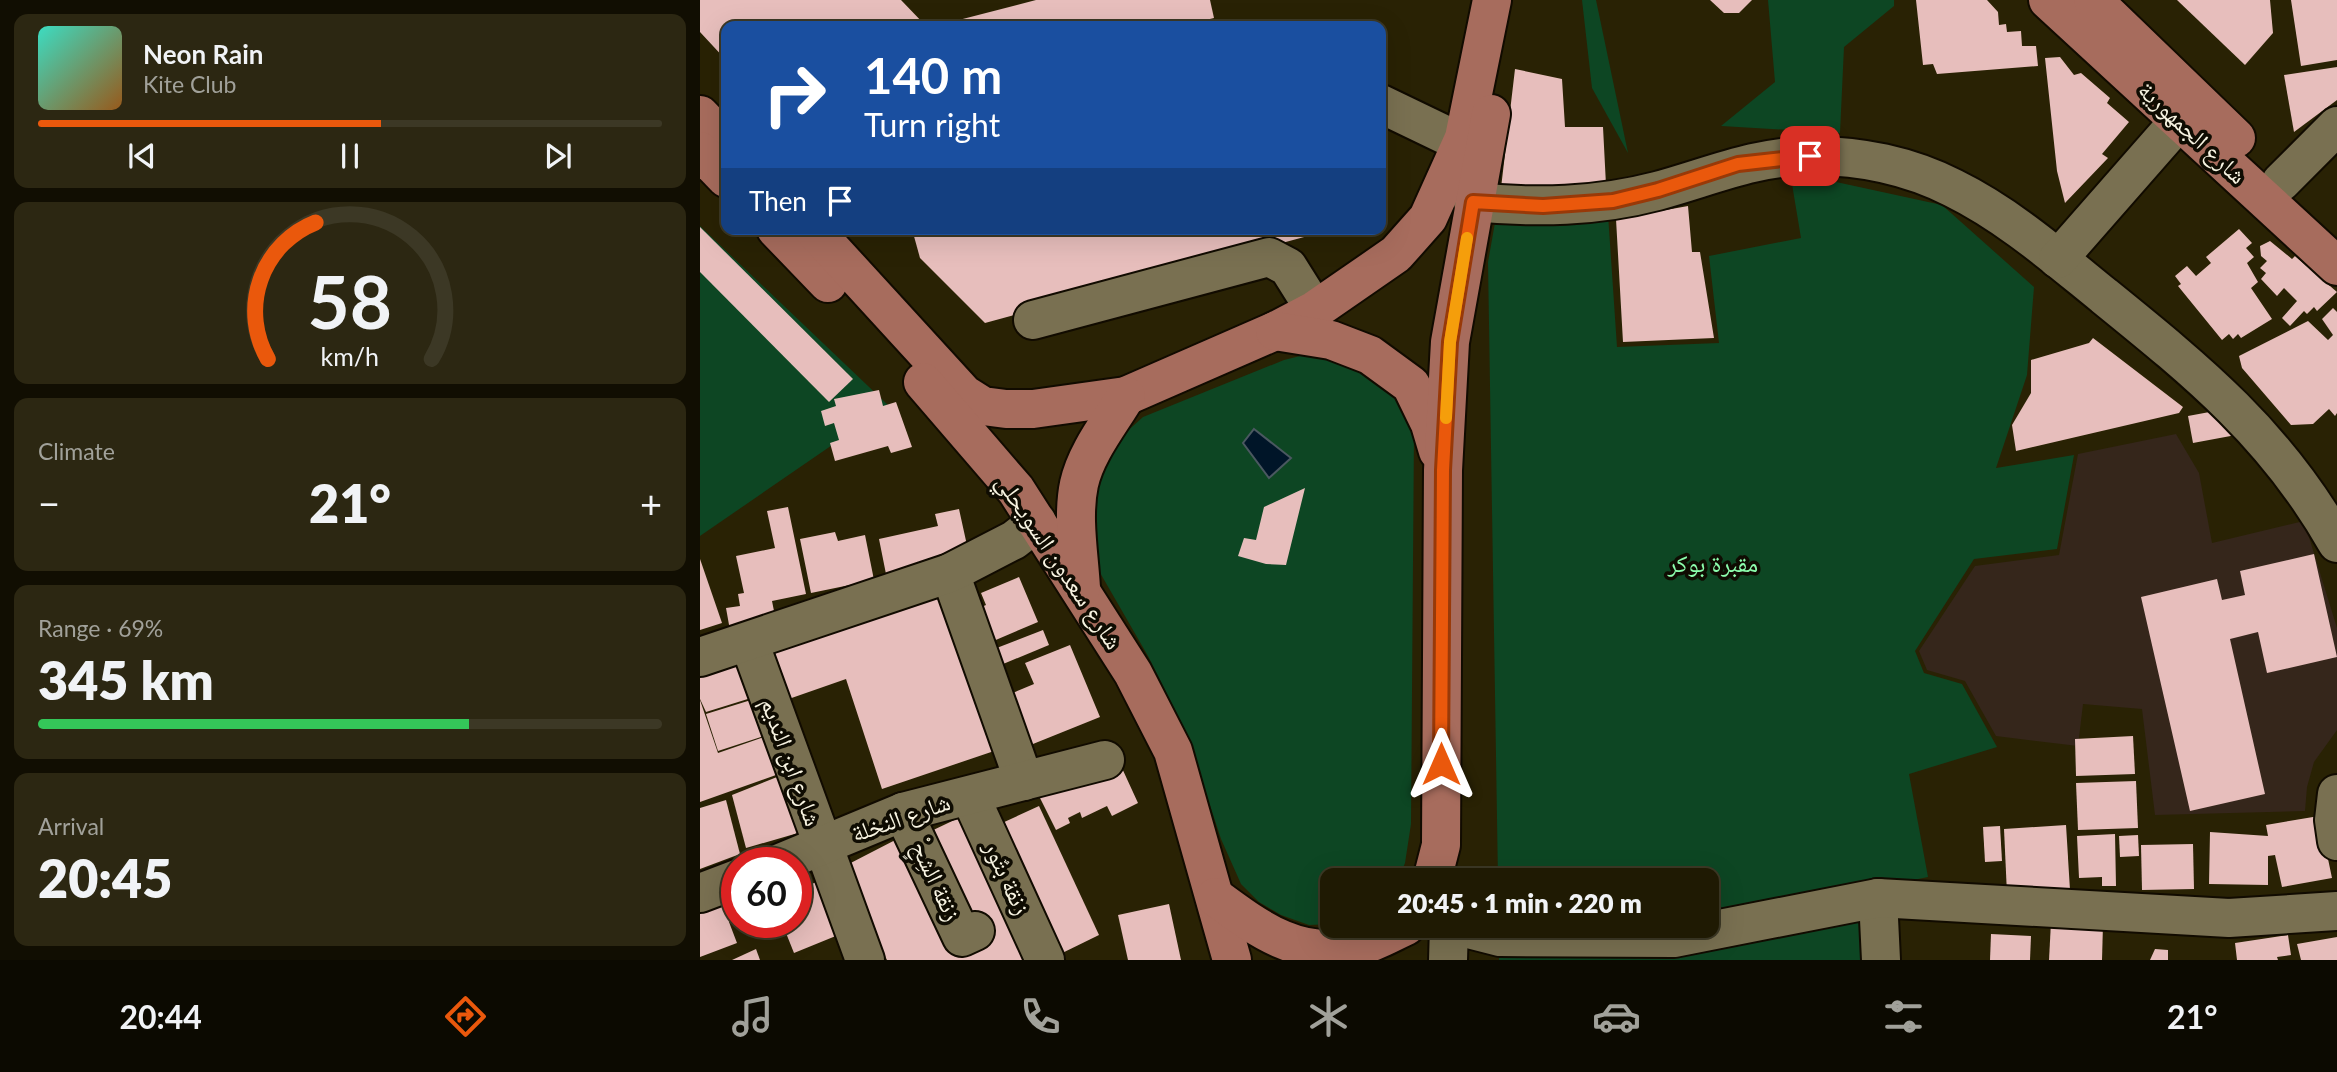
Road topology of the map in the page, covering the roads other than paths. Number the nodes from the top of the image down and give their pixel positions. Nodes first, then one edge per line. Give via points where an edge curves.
1 (1492, 0) edge
2 (1514, 0) edge
3 (2048, 0) edge
4 (2092, 0) edge
5 (1386, 106) edge
6 (700, 115) edge
7 (2179, 121) junction
8 (2337, 126) edge
9 (721, 137) edge
10 (1462, 143) junction
11 (700, 152) edge
12 (721, 173) edge
13 (2281, 182) junction
14 (1473, 202) junction
15 (2337, 233) edge
16 (782, 235) edge
17 (818, 235) edge
18 (2058, 259) junction
19 (2337, 266) edge
20 (1315, 310) junction
21 (1033, 320) dead end
22 (1275, 331) junction
23 (1126, 396) junction
24 (1443, 470) junction
25 (1037, 522) junction
26 (2337, 543) edge
27 (950, 573) junction
28 (1082, 590) junction
29 (749, 642) junction
30 (700, 657) edge
31 (1105, 760) dead end
32 (1024, 781) junction
33 (2337, 794) edge
34 (970, 796) junction
35 (904, 812) junction
36 (2337, 841) edge
37 (822, 847) junction
38 (812, 851) edge
39 (1439, 868) edge
40 (721, 885) edge
41 (700, 892) edge
42 (1216, 897) junction
43 (1878, 898) junction
44 (2337, 911) edge
45 (1719, 929) edge
46 (975, 930) dead end
47 (1378, 938) edge
48 (1400, 938) edge
49 (1449, 938) edge
50 (864, 960) edge
51 (1045, 960) edge
52 (1231, 960) edge
53 (1389, 960) edge
54 (1448, 960) edge
55 (1881, 960) edge

1 - 10 main road
2 - 14 main road
3 - 7 main road, شارع الجمهورية
4 - 13 main road, شارع الجمهورية
5 - 10 street
6 - 9 main road
7 - 18 street
7 - 19 main road, شارع الجمهورية
8 - 13 street
10 - 20 main road via 1428,218 1396,254
11 - 12 main road
13 - 15 main road, شارع الجمهورية
14 - 18 street via 1520,207 1590,204 1658,190 1738,164 1773,158 1846,157 1882,163 1952,187
14 - 24 main road via 1450,342
16 - 25 main road, شارع سعدون السويحلي via 919,377 1016,490
17 - 23 main road via 964,394 983,405 1033,410
18 - 26 street via 2198,373 2262,435 2316,506
20 - 21 street via 1288,267 1269,257
20 - 22 main road
22 - 23 main road
22 - 24 main road via 1331,340 1370,355 1411,385 1430,424
23 - 28 main road via 1093,450 1080,482 1076,512
24 - 39 main road
25 - 27 street via 1014,540
25 - 28 main road, شارع سعدون السويحلي
27 - 29 street
27 - 32 street
28 - 42 main road, شارع سعدون السويحلي via 1133,673 1173,751
29 - 30 street
29 - 37 street, شارع ابن النديم
31 - 32 street, شارع النخلة
32 - 34 street, شارع النخلة
33 - 36 street
34 - 35 street, شارع النخلة
34 - 51 street, زنقة بتٌور
35 - 37 street, شارع النخلة
35 - 46 street, ْزنقة الشِحٍ via 962,937
37 - 38 street, شارع النخلة
37 - 50 street, شارع ابن النديم
40 - 41 street
42 - 47 main road via 1266,935 1305,950 1360,946
42 - 52 main road, شارع سعدون السويحلي
43 - 44 street via 2229,918
43 - 45 street
43 - 55 street
48 - 53 main road
49 - 54 street

